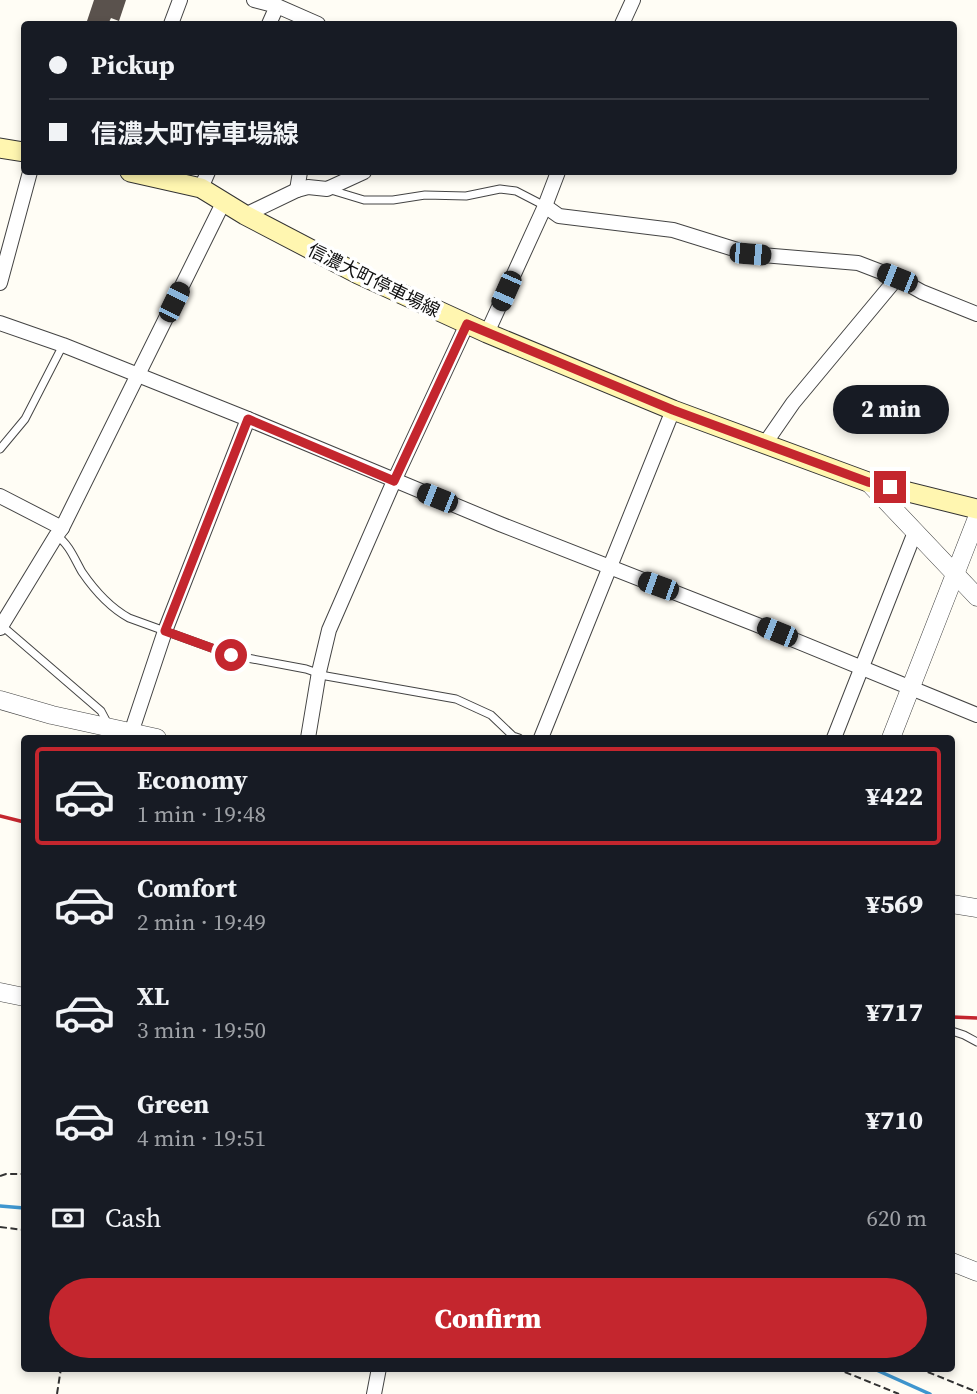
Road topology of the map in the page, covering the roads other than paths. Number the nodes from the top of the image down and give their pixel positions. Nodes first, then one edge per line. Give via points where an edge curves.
1 (180, 0) edge
2 (254, 0) edge
3 (633, 0) edge
4 (277, 6) junction
5 (172, 21) edge
6 (270, 21) edge
7 (311, 21) edge
8 (623, 21) edge
9 (0, 148) edge
10 (21, 152) edge
11 (29, 175) edge
12 (158, 175) edge
13 (300, 175) edge
14 (357, 175) edge
15 (557, 175) edge
16 (205, 180) edge
17 (327, 189) junction
18 (297, 190) junction
19 (223, 203) junction
20 (545, 206) junction
21 (245, 215) junction
22 (897, 278) junction
23 (0, 283) edge
24 (977, 314) edge
25 (0, 323) edge
26 (467, 324) junction
27 (487, 333) junction
28 (63, 345) junction
29 (137, 375) junction
30 (673, 410) junction
31 (248, 419) junction
32 (764, 445) junction
33 (0, 449) edge
34 (394, 481) junction
35 (868, 482) junction
36 (0, 496) edge
37 (977, 509) edge
38 (977, 518) edge
39 (59, 532) junction
40 (915, 532) junction
41 (610, 568) junction
42 (956, 576) junction
43 (977, 597) edge
44 (0, 626) edge
45 (165, 631) junction
46 (862, 668) junction
47 (319, 672) junction
48 (910, 688) junction
49 (0, 700) edge
50 (977, 715) edge
51 (110, 728) junction
52 (128, 735) edge
53 (131, 735) edge
54 (308, 735) edge
55 (512, 735) edge
56 (542, 735) edge
57 (835, 735) edge
58 (892, 735) edge
59 (955, 904) edge
60 (977, 908) edge
61 (0, 992) edge
62 (21, 996) edge
63 (955, 1032) edge
64 (977, 1042) edge
65 (955, 1263) edge
66 (977, 1272) edge
67 (378, 1372) edge
68 (374, 1394) edge

1 - 5 street
2 - 4 street
3 - 8 street
4 - 6 street
4 - 7 street
9 - 10 main road
11 - 23 street
12 - 16 main road, 信濃大町停車場線
13 - 18 street
14 - 17 street
15 - 20 street
16 - 19 main road, 信濃大町停車場線
17 - 18 street
17 - 20 lane via 364,200 516,191
18 - 21 street
19 - 21 main road, 信濃大町停車場線
19 - 29 street
20 - 22 street via 559,216 673,230 750,254 858,263
20 - 27 street
21 - 26 main road, 信濃大町停車場線
22 - 24 street
22 - 32 street
25 - 28 street
26 - 27 main road, 信濃大町停車場線
26 - 34 street
27 - 30 main road, 信濃大町停車場線
28 - 29 street
28 - 33 lane via 25,419
29 - 31 street
29 - 39 street
30 - 32 main road, 信濃大町停車場線
30 - 41 street
31 - 34 street
31 - 45 street
32 - 35 main road, 信濃大町停車場線
34 - 41 street
34 - 47 street via 329,630
35 - 37 main road, 信濃大町停車場線
35 - 40 street
36 - 39 street
38 - 42 street
39 - 44 street
39 - 45 lane via 85,576 114,609
40 - 42 street
40 - 46 street
41 - 46 street
41 - 56 street
42 - 43 street
42 - 48 street
44 - 51 lane via 105,715
45 - 47 lane via 231,655
45 - 53 street
46 - 48 street
46 - 57 street
47 - 54 street
47 - 55 lane via 456,699 491,715
48 - 50 street
48 - 58 street
49 - 51 street
51 - 52 street
59 - 60 street
61 - 62 street
63 - 64 lane
65 - 66 street
67 - 68 street

